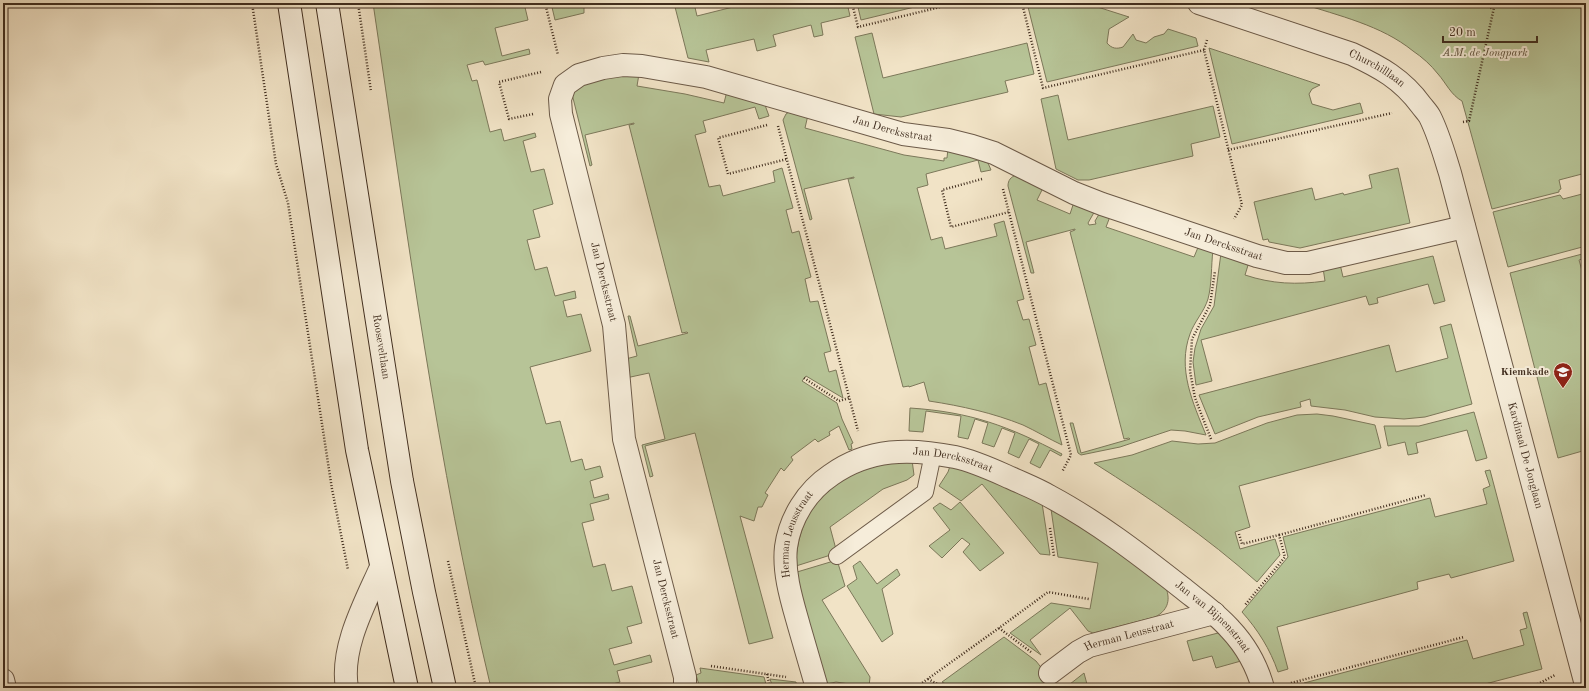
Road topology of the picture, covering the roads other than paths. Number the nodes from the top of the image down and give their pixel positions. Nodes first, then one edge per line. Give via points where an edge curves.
1 (289, 3) edge
2 (327, 3) edge
3 (1199, 3) edge
4 (1464, 227) junction
5 (932, 454) junction
6 (865, 457) joint
7 (837, 556) dead end
8 (1145, 558) joint
9 (380, 567) junction
10 (1220, 620) junction
11 (1583, 661) edge
12 (1050, 673) road end
13 (3, 680) edge
14 (815, 680) edge
15 (1586, 685) edge
16 (5, 688) edge
17 (347, 688) edge
18 (407, 688) edge
19 (445, 688) edge
20 (685, 688) edge
21 (1263, 688) edge

1 - 9 street via 357,450
2 - 19 street, Rooseveltlaan via 402,481
3 - 4 street, Churchilllaan via 1352,54 1390,73 1412,93 1429,116 1450,173
4 - 11 street, Kardinaal De Jonglaan
4 - 20 street, Jan Dercksstraat via 1308,263 1286,263 1257,256 1074,193 994,153 948,140 903,134 706,77 623,65 563,76 560,107 614,325 624,439 685,677
5 - 6 street, Jan Dercksstraat via 910,451
5 - 7 lane via 925,492
5 - 8 street, Jan Dercksstraat via 956,457 986,466 1049,496
6 - 14 street, Herman Leusstraat via 842,466 820,482 801,505 786,548 791,598
8 - 10 street, Jan van Bijnenstraat
9 - 17 street via 358,616 345,665
9 - 18 street
10 - 12 street, Herman Leusstraat via 1089,646
10 - 21 street, Jan van Bijnenstraat via 1246,650 1258,671
11 - 15 street, Kardinaal De Jonglaan
13 - 16 street

